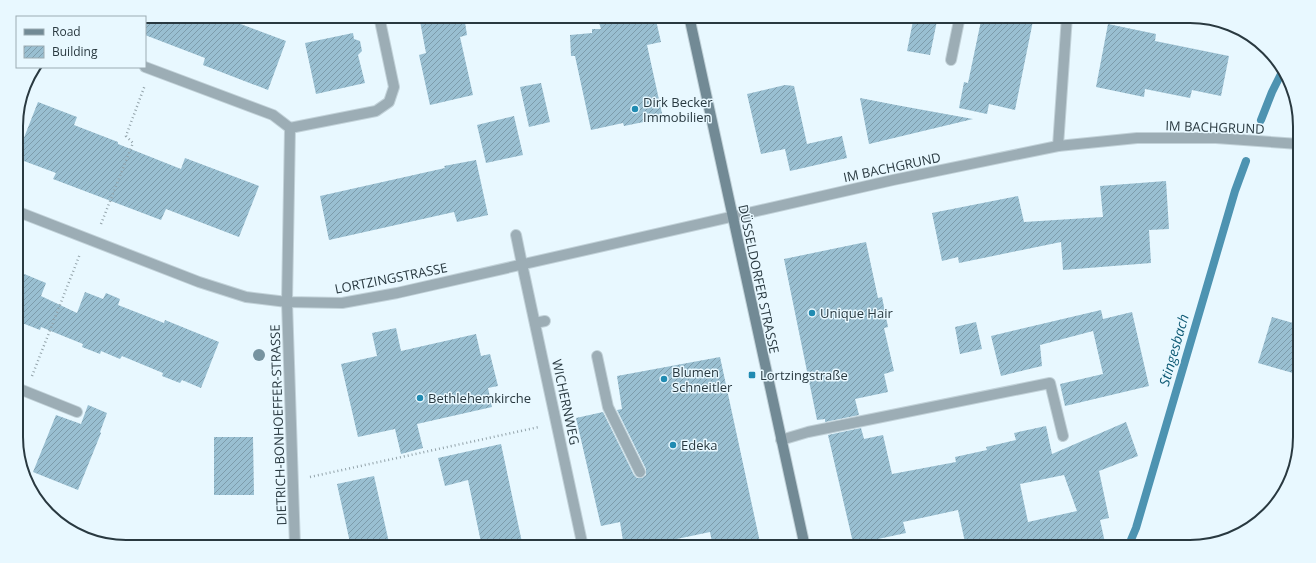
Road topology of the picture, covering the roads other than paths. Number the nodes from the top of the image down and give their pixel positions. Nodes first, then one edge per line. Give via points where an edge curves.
1 (380, 23) edge
2 (691, 23) edge
3 (959, 23) edge
4 (1067, 23) edge
5 (951, 60) dead end
6 (148, 68) edge
7 (290, 128) junction
8 (1293, 144) edge
9 (1058, 146) junction
10 (23, 214) edge
11 (732, 216) junction
12 (516, 234) dead end
13 (522, 264) junction
14 (287, 302) junction
15 (597, 356) dead end
16 (23, 391) edge
17 (77, 412) dead end
18 (1063, 436) dead end
19 (781, 440) junction
20 (640, 472) dead end
21 (295, 540) edge
22 (582, 540) edge
23 (803, 540) edge

1 - 7 street via 394,87 389,102 376,111
2 - 11 main road, DÜSSELDORFER STRASSE
3 - 5 street
4 - 9 street
6 - 7 street via 273,115
7 - 14 street, DIETRICH-BONHOEFFER-STRASSE
8 - 9 street, IM BACHGRUND via 1216,138 1137,138
9 - 11 street, IM BACHGRUND
10 - 14 street, LORTZINGSTRASSE via 199,282 246,297
11 - 13 street, LORTZINGSTRASSE
11 - 19 main road, DÜSSELDORFER STRASSE
12 - 13 street, WICHERNWEG
13 - 14 street, LORTZINGSTRASSE via 397,293 342,302
13 - 22 street, WICHERNWEG via 540,322 557,423
14 - 21 street, DIETRICH-BONHOEFFER-STRASSE
15 - 20 street via 608,408
16 - 17 street
18 - 19 street via 1050,383 808,432
19 - 23 main road, DÜSSELDORFER STRASSE

